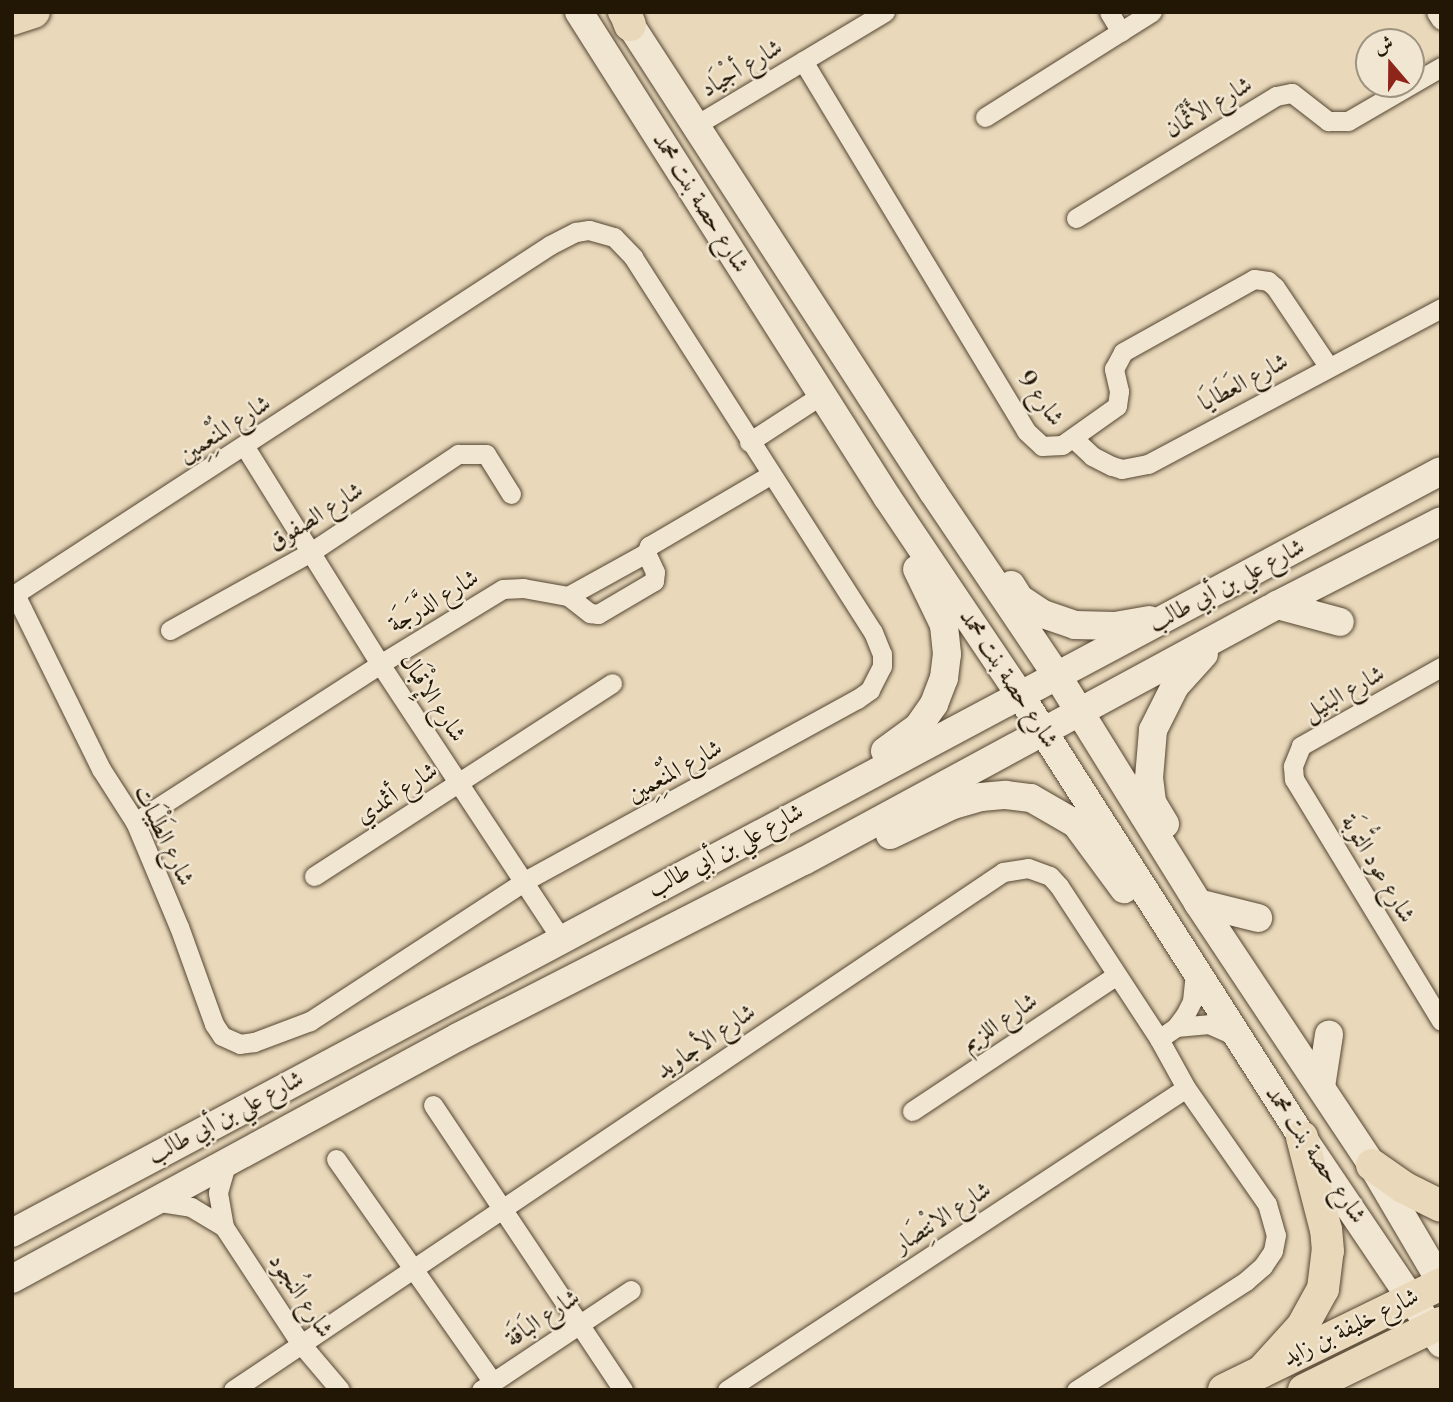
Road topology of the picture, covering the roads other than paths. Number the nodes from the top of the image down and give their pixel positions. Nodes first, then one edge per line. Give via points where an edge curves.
1 (34, 12) edge
2 (579, 12) edge
3 (885, 12) edge
4 (1109, 12) edge
5 (1152, 12) edge
6 (1436, 12) edge
7 (626, 17) edge
8 (12, 19) edge
9 (1441, 20) edge
10 (1121, 32) junction
11 (803, 61) junction
12 (1441, 67) edge
13 (985, 117) dead end
14 (696, 125) junction
15 (1076, 218) dead end
16 (1441, 308) edge
17 (1328, 366) junction
18 (823, 394) junction
19 (1073, 438) junction
20 (749, 442) junction
21 (245, 447) junction
22 (1441, 471) edge
23 (770, 475) junction
24 (512, 494) dead end
25 (887, 497) junction
26 (948, 512) junction
27 (1441, 521) edge
28 (311, 552) junction
29 (646, 552) junction
30 (1287, 554) junction
31 (14, 594) edge
32 (568, 596) junction
33 (1277, 605) junction
34 (1340, 622) dead end
35 (170, 629) dead end
36 (1219, 638) junction
37 (380, 664) junction
38 (1441, 667) edge
39 (1058, 677) junction
40 (612, 683) dead end
41 (1020, 695) junction
42 (1079, 712) junction
43 (1044, 732) junction
44 (1294, 779) joint
45 (459, 783) junction
46 (791, 818) junction
47 (135, 822) junction
48 (804, 861) junction
49 (314, 876) dead end
50 (526, 881) junction
51 (1198, 903) junction
52 (1258, 918) dead end
53 (1174, 934) junction
54 (561, 937) junction
55 (1195, 970) junction
56 (1115, 976) junction
57 (1441, 1021) edge
58 (1176, 1027) junction
59 (1329, 1035) dead end
60 (1239, 1038) junction
61 (1159, 1039) junction
62 (254, 1042) joint
63 (1321, 1087) junction
64 (1186, 1088) junction
65 (433, 1105) dead end
66 (912, 1111) dead end
67 (1302, 1137) junction
68 (336, 1159) dead end
69 (227, 1161) junction
70 (1372, 1166) junction
71 (153, 1201) junction
72 (1441, 1206) edge
73 (502, 1209) junction
74 (224, 1227) junction
75 (12, 1233) edge
76 (414, 1268) junction
77 (12, 1279) edge
78 (1441, 1283) edge
79 (631, 1290) dead end
80 (1412, 1299) junction
81 (580, 1324) junction
82 (1437, 1331) edge
83 (301, 1344) junction
84 (1261, 1371) junction
85 (487, 1386) edge
86 (739, 1387) edge
87 (233, 1390) edge
88 (340, 1390) edge
89 (623, 1390) edge
90 (1076, 1390) edge
91 (1224, 1390) edge
92 (1304, 1390) edge

1 - 8 main road
2 - 18 main road, شارع حصة بنت محمد
3 - 11 street, شارع أجْيَاد
4 - 10 street
5 - 10 street
6 - 9 street
7 - 14 main road, شارع حصة بنت محمد
10 - 13 street
11 - 14 street, شارع أجْيَاد
11 - 19 street, شارع 9 via 1026,430 1048,448
12 - 15 street, شارع الأَثْمَان via 1348,121 1328,121 1292,93 1276,96
14 - 26 main road, شارع حصة بنت محمد
16 - 17 street, شارع العَطَايَا
17 - 19 street, شارع العَطَايَا via 1134,468 1103,463
17 - 19 street, شارع 9 via 1275,287 1254,279 1123,352 1114,369 1117,406
18 - 20 street
18 - 25 main road, شارع حصة بنت محمد
20 - 21 street, شارع المُنْعِمِين via 633,257 614,236 589,230 550,245
20 - 23 street, شارع المُنْعِمِين
21 - 28 street, شارع الإِقْبَال
21 - 31 street, شارع المُنْعِمِين
22 - 30 main road, شارع علي بن أبي طالب
23 - 29 street
23 - 50 street, شارع المُنْعِمِين via 873,632 882,654 878,678 857,699
24 - 28 street, شارع الصفوق via 486,454 458,454
25 - 41 main road, شارع حصة بنت محمد
25 - 46 main road via 891,523 944,625 944,677 934,704 918,727 822,787
26 - 30 main road via 975,534 1020,598 1043,614 1075,625 1147,621
26 - 39 main road, شارع حصة بنت محمد
27 - 33 main road, شارع علي بن أبي طالب
28 - 35 street, شارع الصفوق
28 - 37 street, شارع الإِقْبَال
29 - 32 street
29 - 32 street, شارع الدَّرَجَة via 654,581 598,614
30 - 39 main road, شارع علي بن أبي طالب
31 - 47 street, شارع الطَيْبَات via 102,769
32 - 37 street, شارع الدَّرَجَة via 503,589
33 - 34 main road
33 - 36 main road, شارع علي بن أبي طالب
36 - 42 main road, شارع علي بن أبي طالب
36 - 51 main road via 1175,686 1160,711 1150,752 1152,802 1187,861
37 - 45 street, شارع الإِقْبَال
37 - 47 street, شارع الدَّرَجَة
38 - 44 street, شارع البتيل via 1301,746 1293,766
39 - 41 main road, شارع علي بن أبي طالب
39 - 42 main road, شارع حصة بنت محمد
40 - 45 street, شارع أثمدي
41 - 43 main road, شارع حصة بنت محمد
41 - 46 main road, شارع علي بن أبي طالب
42 - 43 main road, شارع علي بن أبي طالب
42 - 51 main road, شارع حصة بنت محمد
43 - 48 main road, شارع علي بن أبي طالب
43 - 53 main road, شارع حصة بنت محمد
44 - 57 street, شارع عود التُّوبَة
45 - 49 street, شارع أثمدي
45 - 50 street, شارع الإِقْبَال
46 - 54 main road, شارع علي بن أبي طالب
47 - 62 street, شارع الطَيْبَات via 214,1024 229,1041
48 - 53 main road via 858,851 953,805 1006,795 1031,798 1076,824 1131,899
48 - 69 main road, شارع علي بن أبي طالب
50 - 54 street, شارع الإِقْبَال
50 - 62 street, شارع المُنْعِمِين via 310,1021
51 - 52 main road
51 - 63 main road, شارع حصة بنت محمد
53 - 55 main road, شارع حصة بنت محمد
54 - 75 main road, شارع علي بن أبي طالب
55 - 58 street via 1192,1001
55 - 60 main road, شارع حصة بنت محمد
56 - 61 street, شارع الأجاويد
56 - 66 street, شارع اللزيم
56 - 73 street, شارع الأجاويد via 1050,876 1028,868 1003,872
58 - 60 street via 1209,1024
58 - 61 street
59 - 63 main road
60 - 67 main road, شارع حصة بنت محمد
61 - 64 street, شارع الأجاويد
63 - 70 main road, شارع حصة بنت محمد
64 - 86 street, شارع الانْتِصَار
64 - 90 street, شارع الأجاويد via 1267,1204 1276,1235 1273,1251 1246,1281
65 - 73 street
67 - 80 main road, شارع حصة بنت محمد
67 - 84 main road via 1326,1230 1323,1289 1302,1327
68 - 76 street
69 - 71 main road, شارع علي بن أبي طالب
69 - 74 street, شارع النُجود via 218,1193
70 - 72 main road
70 - 78 main road, شارع حصة بنت محمد
71 - 74 street, شارع النُجود via 191,1207
71 - 77 main road, شارع علي بن أبي طالب
73 - 76 street, شارع الأجاويد
73 - 81 street
74 - 83 street, شارع النُجود
76 - 83 street, شارع الأجاويد
76 - 85 street
78 - 80 main road, شارع خليفة بن زايد
79 - 81 street, شارع البَاقَة
80 - 82 main road, شارع حصة بنت محمد
80 - 84 main road, شارع خليفة بن زايد
81 - 85 street, شارع البَاقَة
81 - 89 street
82 - 92 main road, شارع خليفة بن زايد
83 - 87 street, شارع الأجاويد
83 - 88 street, شارع النُجود
84 - 91 main road, شارع خليفة بن زايد

